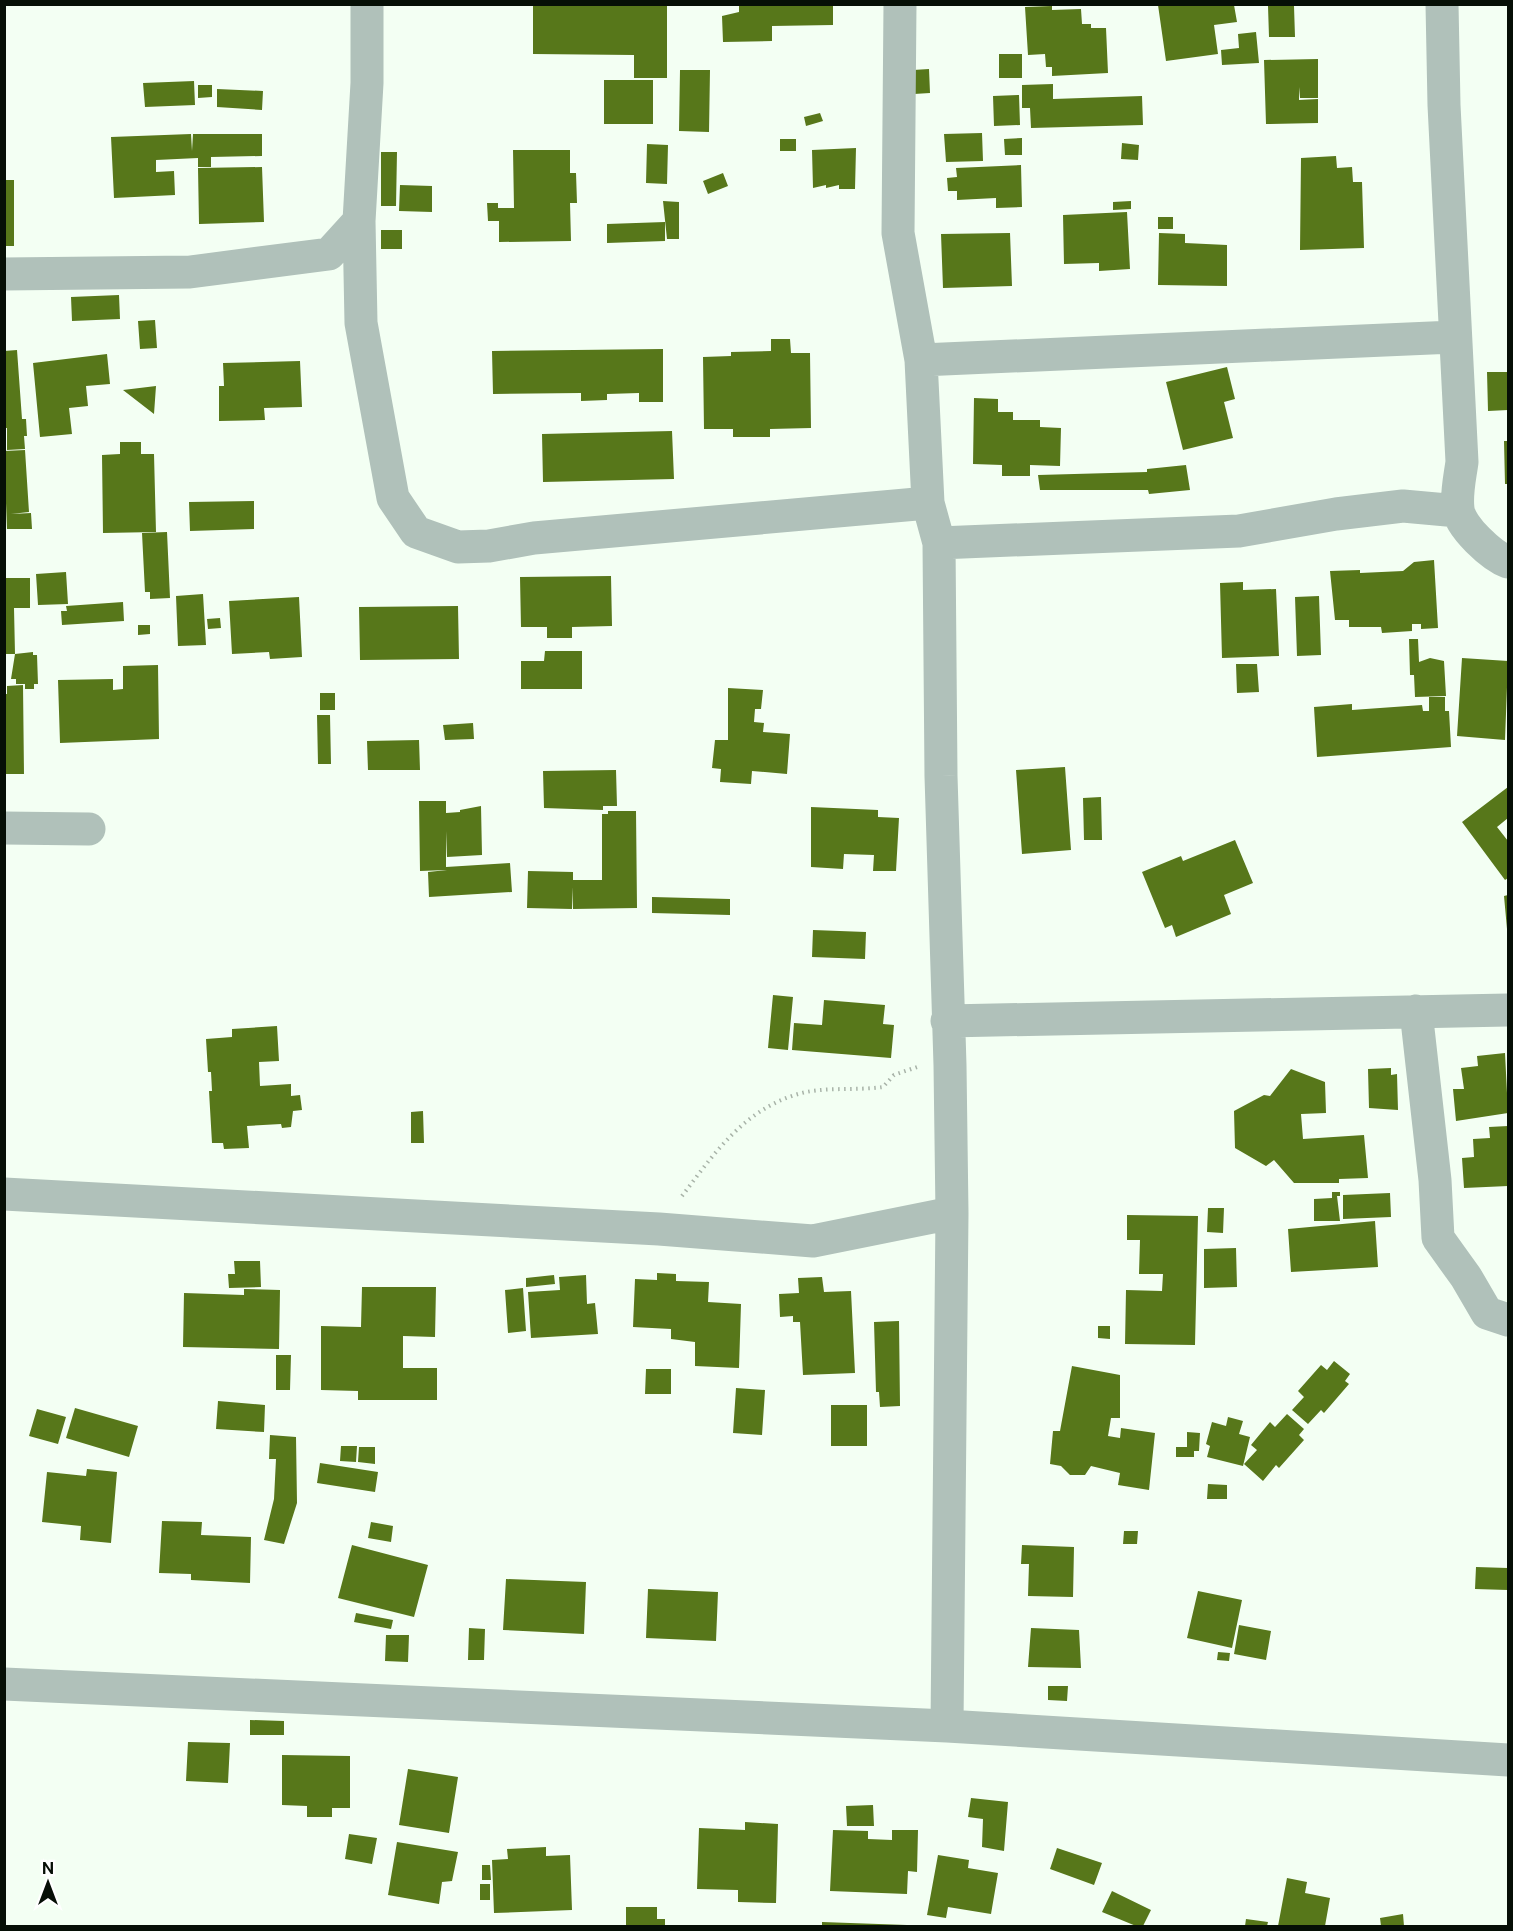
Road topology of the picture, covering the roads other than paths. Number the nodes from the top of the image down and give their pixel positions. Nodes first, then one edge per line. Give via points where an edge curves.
1 (367, 4) edge
2 (900, 4) edge
3 (1442, 4) edge
4 (359, 221) junction
5 (4, 274) edge
6 (1454, 337) junction
7 (921, 360) junction
8 (928, 503) junction
9 (1458, 511) junction
10 (939, 543) junction
11 (1509, 561) edge
12 (4, 828) edge
13 (89, 829) dead end
14 (1509, 1010) edge
15 (1416, 1011) junction
16 (947, 1020) junction
17 (4, 1194) edge
18 (952, 1213) junction
19 (1509, 1320) edge
20 (4, 1684) edge
21 (947, 1726) junction
22 (1509, 1760) edge

1 - 4 street
2 - 7 street via 898,233
3 - 6 street
4 - 5 street via 329,254 295,260 190,272
4 - 8 street via 361,323 393,498 416,532 458,547 489,546 546,537
6 - 7 street
6 - 9 street via 1462,462
7 - 8 street
8 - 10 street
9 - 10 street via 1403,506 1239,531
9 - 11 street via 1477,540 1500,559
10 - 16 street
12 - 13 street
14 - 15 street
15 - 16 street
15 - 19 street via 1438,1238 1487,1313
16 - 18 street
17 - 18 street via 659,1228 813,1241
18 - 21 street
20 - 21 street
21 - 22 street

